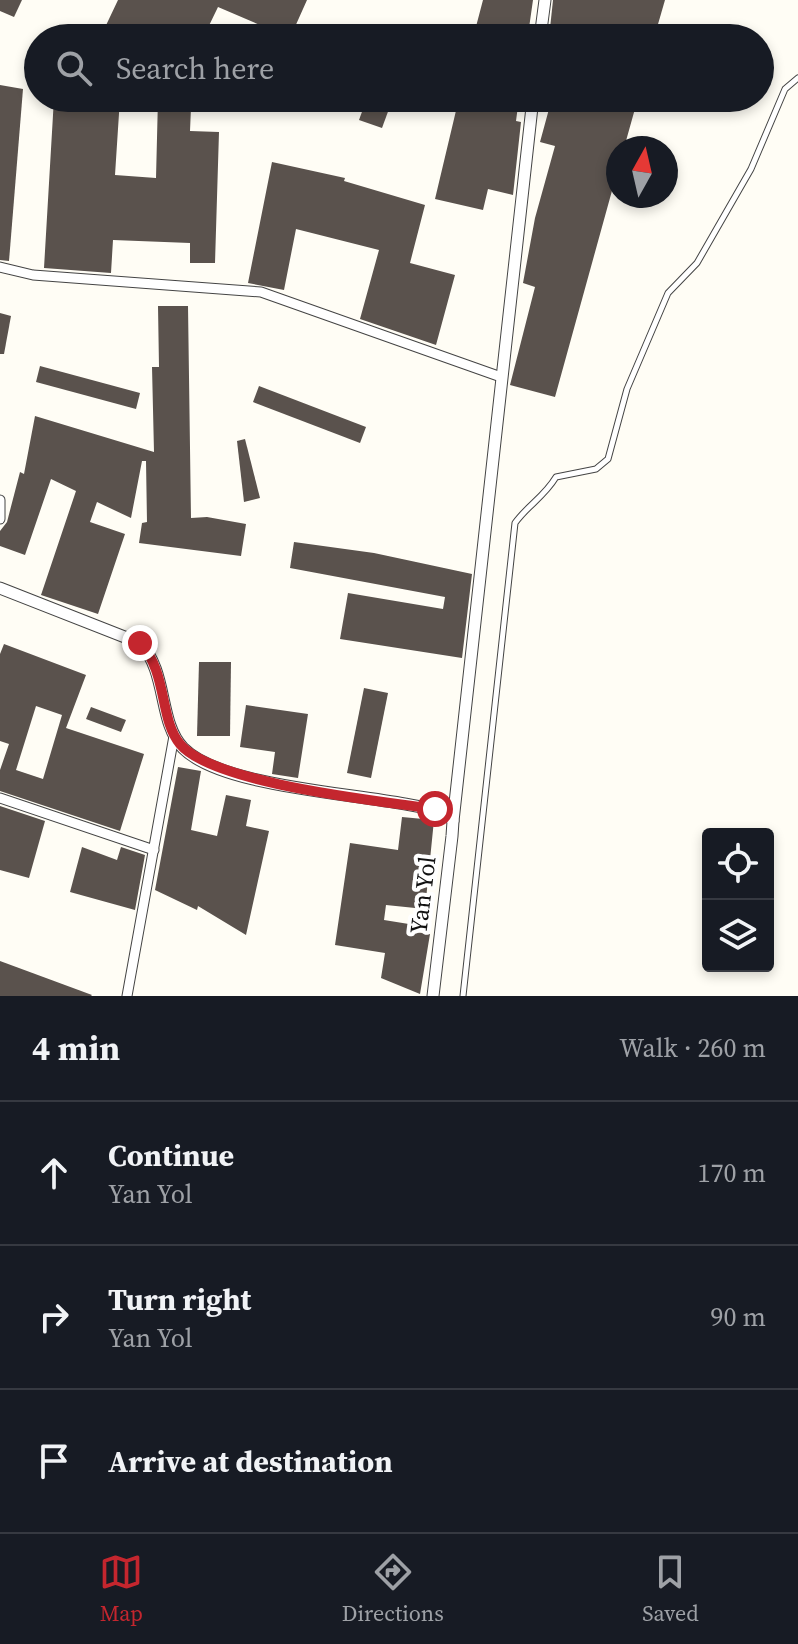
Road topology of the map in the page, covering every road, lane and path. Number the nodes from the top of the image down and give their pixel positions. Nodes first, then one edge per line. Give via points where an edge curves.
1 (545, 0) edge
2 (542, 24) edge
3 (798, 78) edge
4 (531, 112) edge
5 (0, 267) edge
6 (501, 377) junction
7 (0, 500) edge
8 (0, 519) edge
9 (0, 588) edge
10 (174, 736) junction
11 (0, 798) edge
12 (453, 821) junction
13 (154, 850) junction
14 (127, 996) edge
15 (433, 996) edge
16 (463, 996) edge

1 - 2 street
3 - 16 lane via 785,89 751,169 697,263 668,293 627,389 608,459 596,469 556,477 543,498 527,506 515,523
4 - 6 street, Yan Yol
5 - 6 street via 33,275 261,292
6 - 12 street, Yan Yol
7 - 8 street
9 - 10 street via 140,643 156,669
10 - 12 street via 196,758 246,775 435,809
10 - 13 street
11 - 13 street
12 - 15 street, Yan Yol
13 - 14 street

